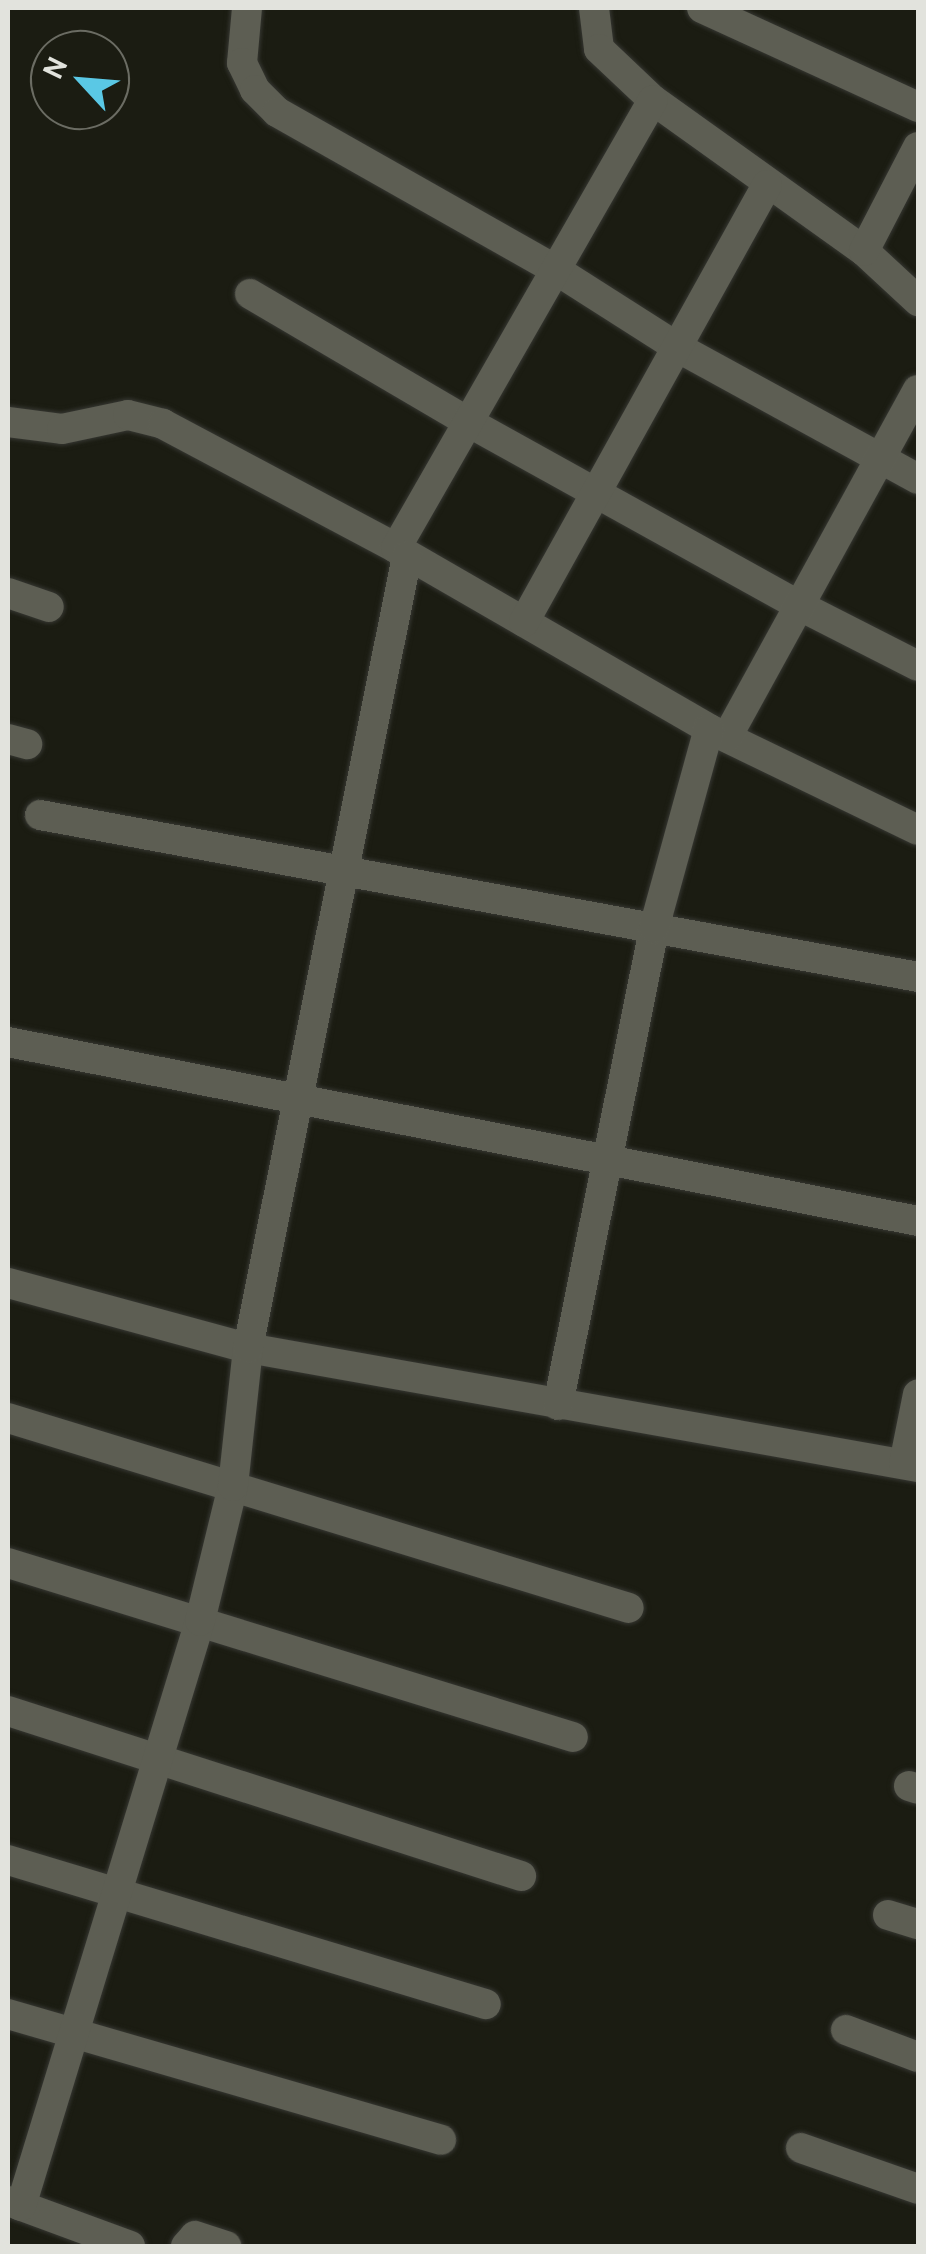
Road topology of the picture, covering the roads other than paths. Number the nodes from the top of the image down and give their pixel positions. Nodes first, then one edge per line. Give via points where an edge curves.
1 (247, 8) edge
2 (594, 8) edge
3 (702, 8) edge
4 (653, 100) junction
5 (918, 107) edge
6 (918, 147) edge
7 (767, 186) junction
8 (864, 252) junction
9 (556, 270) junction
10 (250, 294) dead end
11 (918, 301) edge
12 (677, 347) junction
13 (918, 390) edge
14 (8, 422) edge
15 (468, 422) junction
16 (882, 458) junction
17 (918, 479) edge
18 (595, 492) junction
19 (402, 552) junction
20 (8, 593) edge
21 (800, 606) junction
22 (49, 607) dead end
23 (524, 622) junction
24 (918, 666) edge
25 (718, 733) junction
26 (40, 815) dead end
27 (918, 830) edge
28 (344, 871) junction
29 (654, 928) junction
30 (918, 977) edge
31 (8, 1042) edge
32 (296, 1099) junction
33 (606, 1160) junction
34 (918, 1221) edge
35 (8, 1283) edge
36 (248, 1348) junction
37 (918, 1394) edge
38 (558, 1405) junction
39 (8, 1418) edge
40 (911, 1466) edge
41 (233, 1486) junction
42 (8, 1562) edge
43 (628, 1608) dead end
44 (200, 1621) junction
45 (8, 1711) edge
46 (573, 1738) dead end
47 (157, 1761) junction
48 (8, 1860) edge
49 (521, 1876) dead end
50 (117, 1893) junction
51 (888, 1914) dead end
52 (918, 1924) edge
53 (486, 2004) dead end
54 (8, 2014) edge
55 (846, 2030) dead end
56 (70, 2035) junction
57 (918, 2057) edge
58 (441, 2140) dead end
59 (802, 2148) dead end
60 (918, 2189) edge
61 (14, 2204) edge
62 (130, 2246) edge
63 (186, 2246) edge
64 (226, 2246) edge

1 - 9 street via 242,63 255,90 277,112
2 - 4 street via 599,49
3 - 5 street
4 - 7 street
4 - 9 street
6 - 8 street
7 - 8 street
7 - 12 street
8 - 11 street
9 - 12 street
9 - 15 street
10 - 15 street
12 - 16 street
12 - 18 street
13 - 16 street
14 - 19 street via 62,429 128,415 163,424
15 - 18 street
15 - 19 street
16 - 17 street
16 - 21 street
18 - 21 street
18 - 23 street
19 - 23 street
19 - 28 street
20 - 22 street
21 - 24 street
21 - 25 street
23 - 25 street
25 - 27 street
25 - 29 street
26 - 28 street
28 - 29 street
28 - 32 street
29 - 30 street
29 - 33 street
31 - 32 street
32 - 33 street
32 - 36 street
33 - 34 street
33 - 38 street
35 - 36 street
36 - 38 street
36 - 41 street
37 - 40 street
38 - 40 street
39 - 41 street
41 - 43 street
41 - 44 street
42 - 44 street
44 - 46 street
44 - 47 street
45 - 47 street
47 - 49 street
47 - 50 street
48 - 50 street
50 - 53 street
50 - 56 street
51 - 52 street
54 - 56 street
55 - 57 street
56 - 58 street
56 - 61 street
59 - 60 street
61 - 62 street
63 - 64 street via 195,2236

